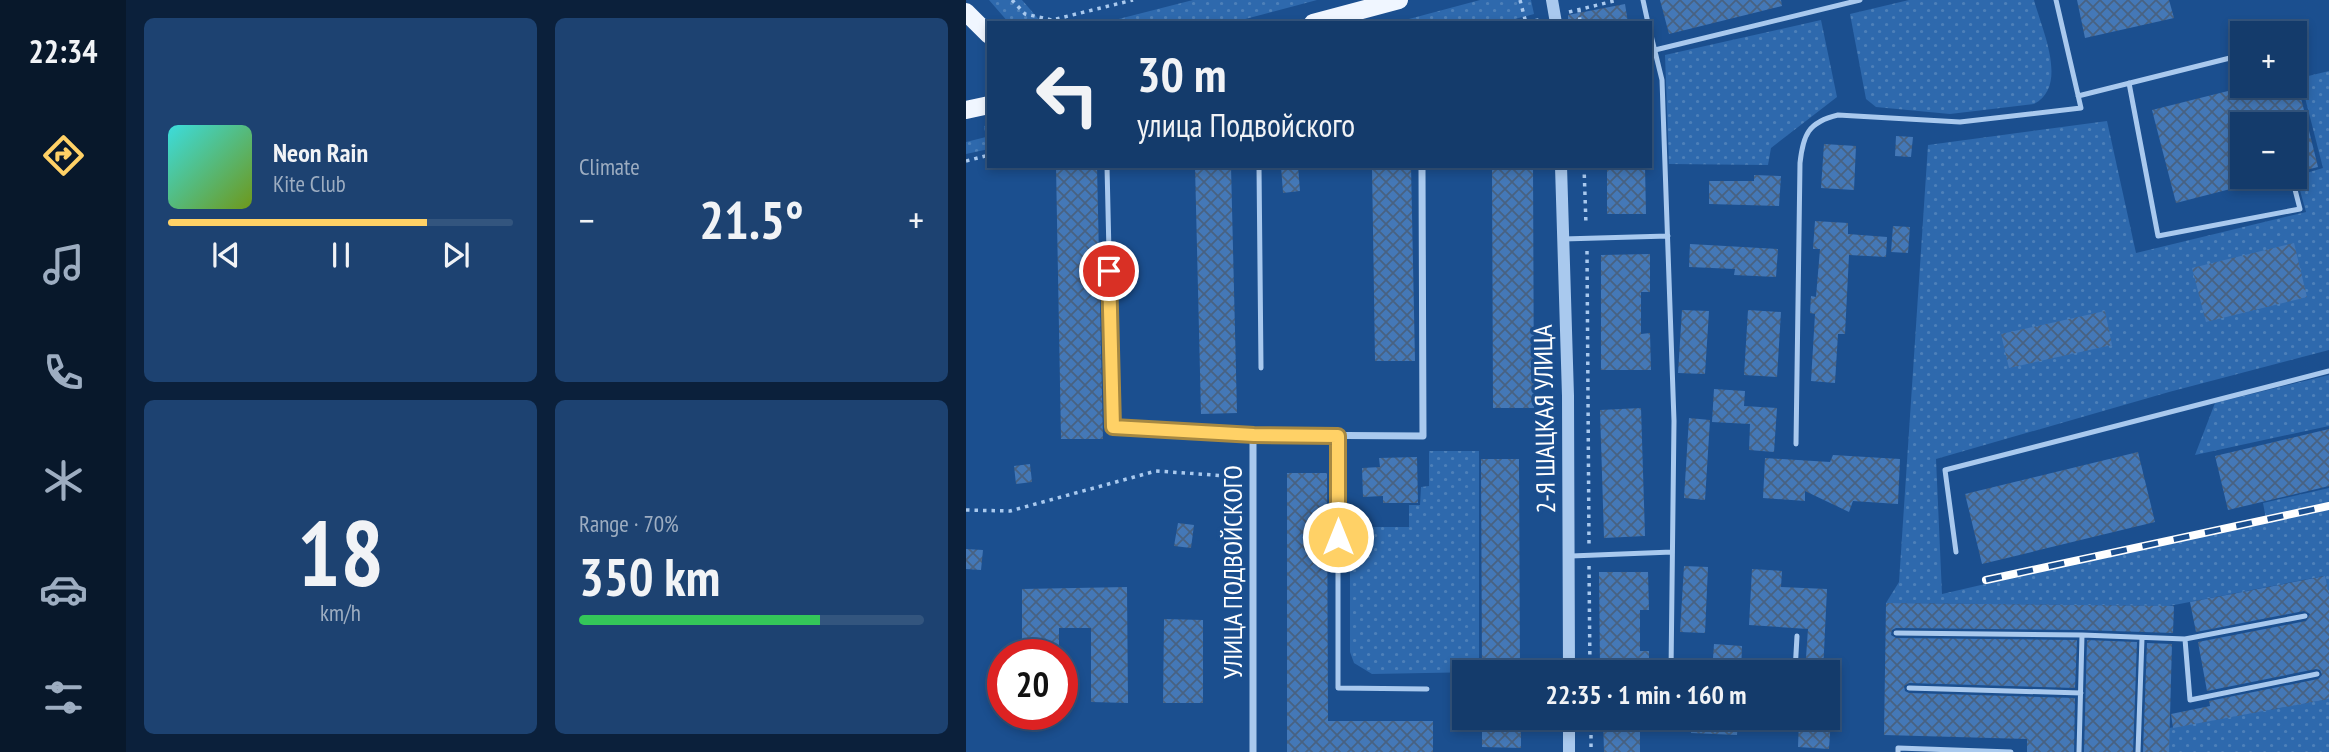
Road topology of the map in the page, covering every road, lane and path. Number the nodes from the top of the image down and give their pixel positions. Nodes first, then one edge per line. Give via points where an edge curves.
1 (1012, 0) edge
2 (1133, 0) edge
3 (1399, 0) edge
4 (1520, 0) edge
5 (1552, 0) edge
6 (1590, 0) edge
7 (1643, 0) edge
8 (1860, 0) edge
9 (2056, 0) edge
10 (1591, 6) dead end
11 (1579, 9) dead end
12 (966, 12) edge
13 (1320, 21) edge
14 (1525, 21) edge
15 (1556, 21) edge
16 (1580, 21) edge
17 (1648, 21) edge
18 (987, 33) edge
19 (1652, 39) edge
20 (1655, 50) junction
21 (2230, 58) edge
22 (2129, 83) junction
23 (2078, 96) junction
24 (987, 105) edge
25 (966, 110) edge
26 (987, 156) edge
27 (966, 161) edge
28 (1107, 168) edge
29 (1259, 168) edge
30 (1422, 168) edge
31 (1561, 168) edge
32 (1584, 168) edge
33 (2295, 189) edge
34 (1668, 236) junction
35 (1587, 238) junction
36 (1563, 239) junction
37 (1261, 368) dead end
38 (2329, 371) edge
39 (1254, 435) junction
40 (1338, 436) junction
41 (1796, 444) dead end
42 (1253, 477) junction
43 (966, 510) edge
44 (1672, 552) junction
45 (1956, 552) dead end
46 (1589, 555) junction
47 (1568, 556) junction
48 (2305, 616) dead end
49 (1896, 633) dead end
50 (2082, 635) junction
51 (1797, 636) dead end
52 (2142, 638) junction
53 (2185, 639) junction
54 (1569, 660) edge
55 (1590, 660) edge
56 (1671, 660) edge
57 (1796, 660) edge
58 (2317, 674) dead end
59 (1909, 688) dead end
60 (1427, 689) dead end
61 (2081, 693) junction
62 (1569, 730) edge
63 (1591, 730) edge
64 (1956, 751) edge
65 (1252, 752) edge
66 (1569, 752) edge
67 (1591, 752) edge
68 (1898, 752) edge
69 (2011, 752) edge
70 (2079, 752) edge
71 (2138, 752) edge

1 - 2 path via 1025,14 1052,20
3 - 13 main road
4 - 14 path
5 - 15 street
6 - 10 path
7 - 17 lane
8 - 20 lane
9 - 23 lane
11 - 16 path
12 - 18 main road
19 - 20 lane
20 - 34 lane via 1662,80
21 - 22 lane
22 - 23 lane
22 - 33 lane via 2158,236 2300,209
23 - 41 lane via 2081,108 1960,122 1838,115 1808,131 1800,163
24 - 25 main road
26 - 27 path
28 - 39 lane via 1113,427
29 - 37 lane
30 - 40 street, УЛИЦА ПОДВОЙСКОГО via 1423,436
31 - 36 street, 2-Я ШАЦКАЯ УЛИЦА
32 - 35 path
34 - 35 lane
34 - 44 lane via 1674,421
35 - 36 lane
35 - 46 path
36 - 47 street, 2-Я ШАЦКАЯ УЛИЦА
38 - 45 lane via 1945,470
39 - 40 street, УЛИЦА ПОДВОЙСКОГО
39 - 42 street, УЛИЦА ПОДВОЙСКОГО
40 - 60 lane via 1338,688
42 - 43 path via 1156,471 1010,511
42 - 65 street, УЛИЦА ПОДВОЙСКОГО
44 - 46 lane
44 - 56 lane
46 - 47 lane
46 - 55 path
47 - 54 street, 2-Я ШАЦКАЯ УЛИЦА
48 - 53 lane
49 - 50 lane
50 - 52 lane
50 - 61 lane
51 - 57 lane
52 - 53 lane
52 - 71 lane
53 - 58 lane via 2190,700
59 - 61 lane
61 - 70 lane
62 - 66 street
63 - 67 path
64 - 68 lane via 1898,748
64 - 69 lane

